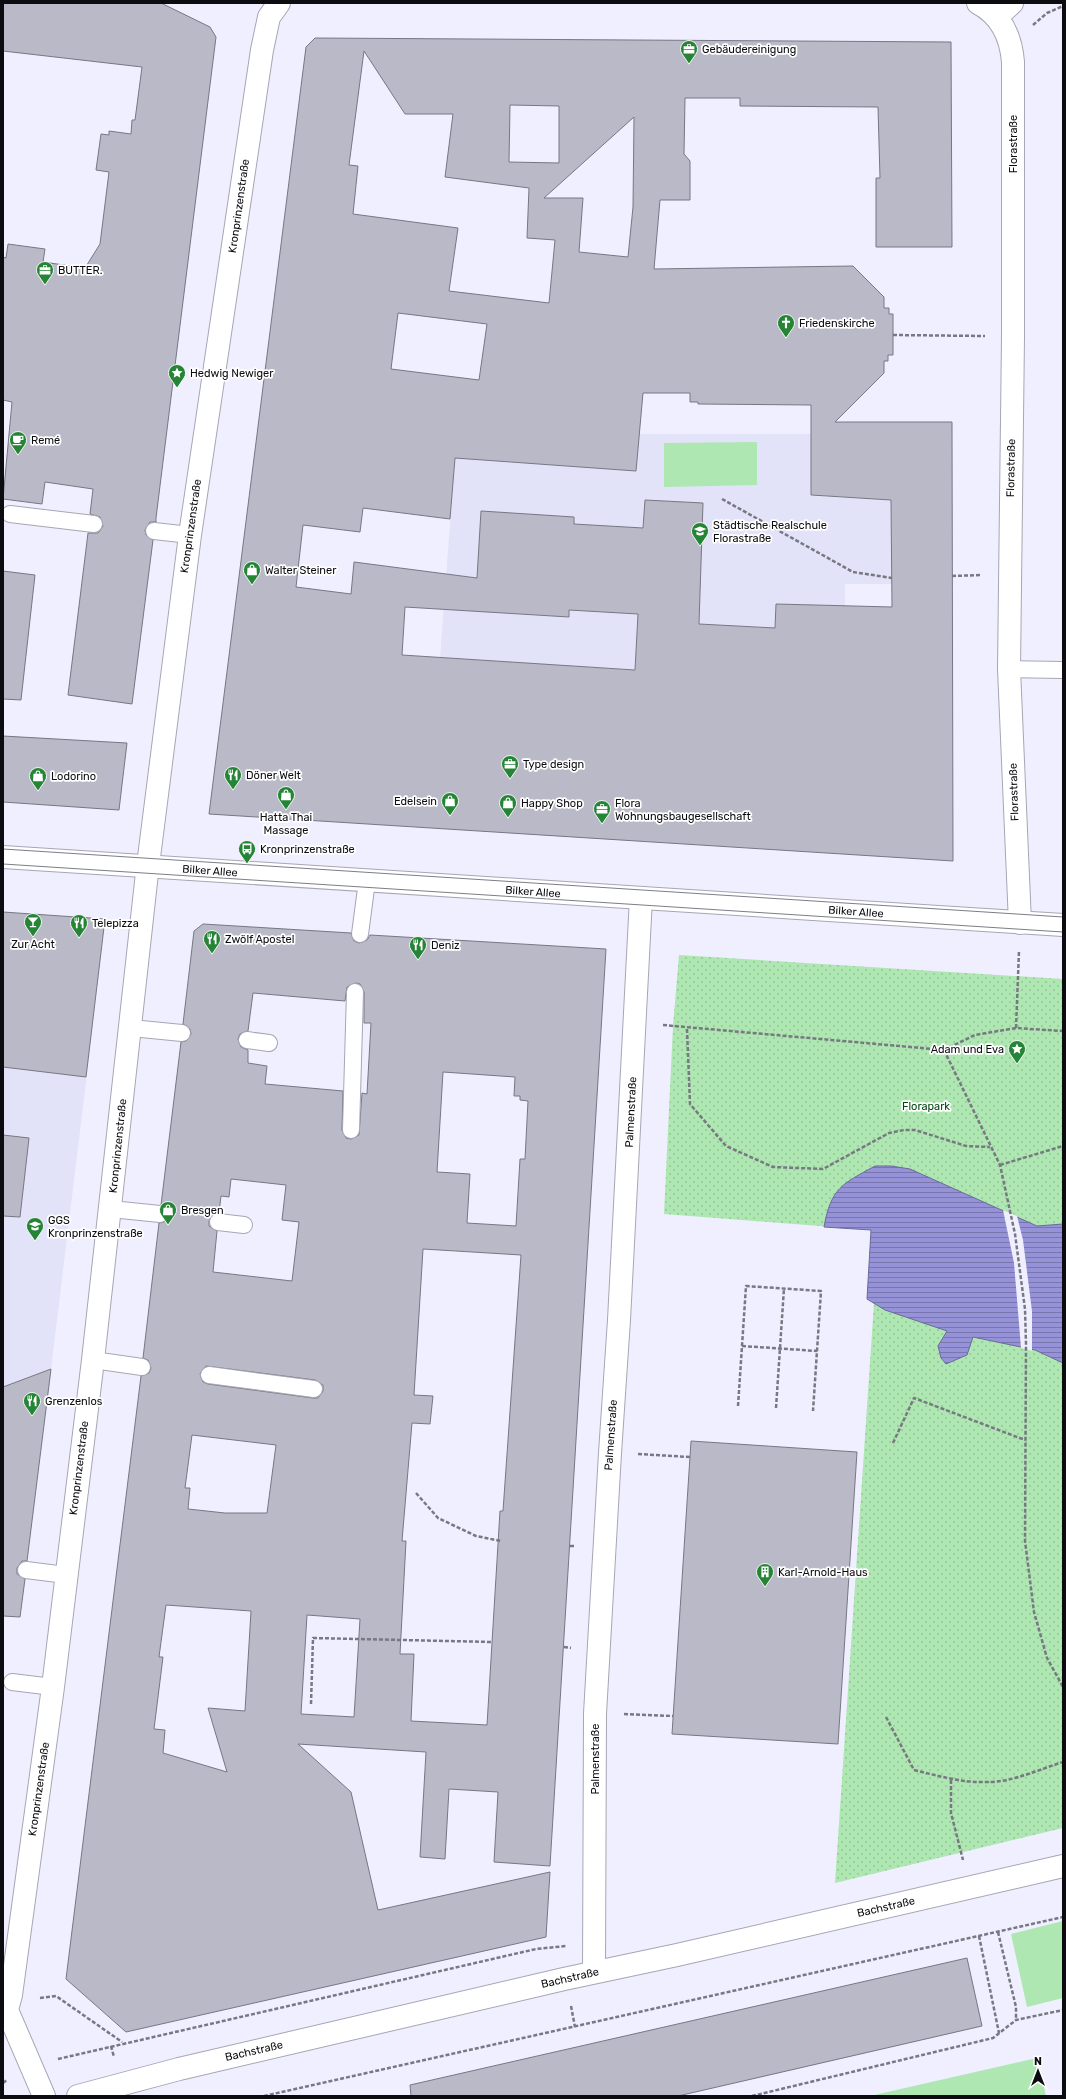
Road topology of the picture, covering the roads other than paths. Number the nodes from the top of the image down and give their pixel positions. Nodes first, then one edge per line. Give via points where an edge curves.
1 (279, 3) edge
2 (978, 3) edge
3 (1005, 10) edge
4 (10, 514) dead end
5 (94, 524) dead end
6 (154, 531) dead end
7 (190, 535) junction
8 (1009, 669) junction
9 (1063, 670) edge
10 (3, 857) edge
11 (148, 866) junction
12 (367, 881) junction
13 (641, 898) junction
14 (1020, 923) junction
15 (1063, 925) edge
16 (360, 934) dead end
17 (355, 992) dead end
18 (131, 1028) junction
19 (182, 1033) dead end
20 (247, 1040) dead end
21 (269, 1043) dead end
22 (351, 1130) dead end
23 (111, 1209) junction
24 (160, 1214) dead end
25 (218, 1222) dead end
26 (244, 1225) dead end
27 (93, 1360) junction
28 (142, 1367) dead end
29 (209, 1375) dead end
30 (314, 1388) dead end
31 (26, 1570) dead end
32 (66, 1576) junction
33 (12, 1682) dead end
34 (52, 1687) junction
35 (1063, 1866) edge
36 (594, 1972) junction
37 (5, 2011) edge
38 (44, 2096) edge
39 (78, 2096) edge

1 - 7 street, Kronprinzenstraße via 269,17 262,50
2 - 3 street
3 - 8 street, Florastraße via 1013,62
4 - 5 lane
6 - 7 lane
7 - 11 street, Kronprinzenstraße
8 - 9 lane
8 - 14 street, Florastraße
10 - 11 street, Bilker Allee
11 - 12 street, Bilker Allee
11 - 18 street, Kronprinzenstraße
12 - 13 street, Bilker Allee
12 - 16 lane
13 - 14 street, Bilker Allee
13 - 36 street, Palmenstraße via 595,1714
14 - 15 street, Bilker Allee
17 - 22 lane
18 - 19 lane
18 - 23 street, Kronprinzenstraße
20 - 21 lane
23 - 24 lane
23 - 27 street, Kronprinzenstraße
25 - 26 lane
27 - 28 lane
27 - 32 street, Kronprinzenstraße
29 - 30 lane
31 - 32 lane
32 - 34 street, Kronprinzenstraße
33 - 34 lane
34 - 37 street, Kronprinzenstraße via 12,1995
35 - 36 street, Bachstraße
36 - 39 street, Bachstraße via 179,2069
37 - 38 street, Kronprinzenstraße

